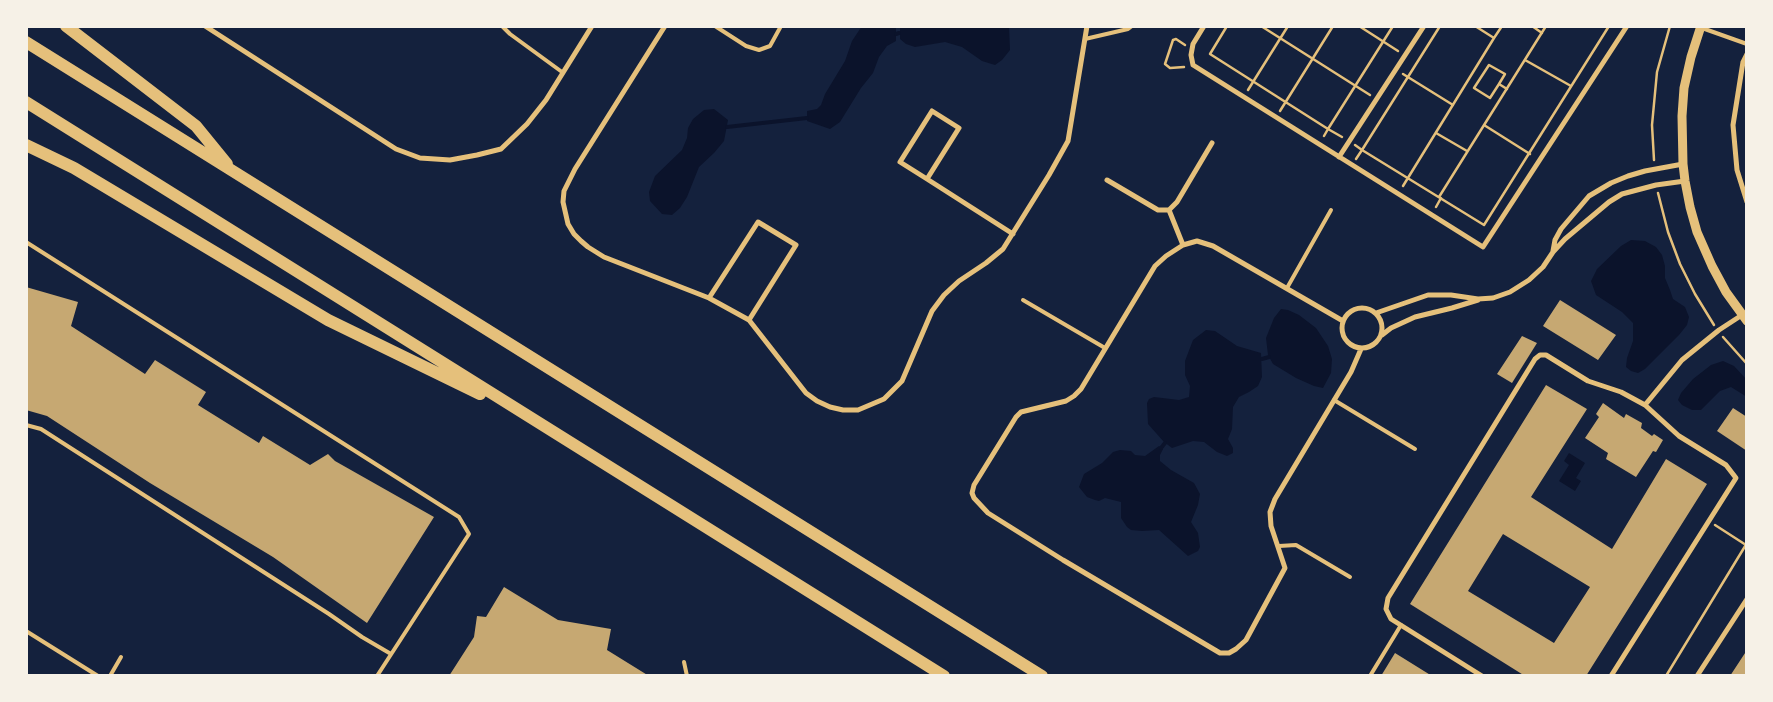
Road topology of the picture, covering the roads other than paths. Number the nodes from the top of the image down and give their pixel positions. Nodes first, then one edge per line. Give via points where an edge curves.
1 (66, 26) edge
2 (205, 26) edge
3 (502, 26) edge
4 (665, 26) edge
5 (715, 26) edge
6 (780, 26) edge
7 (1087, 26) edge
8 (1132, 26) edge
9 (1204, 26) edge
10 (1424, 26) edge
11 (1627, 26) edge
12 (591, 27) edge
13 (1701, 27) edge
14 (1084, 38) junction
15 (26, 42) edge
16 (1747, 44) edge
17 (1747, 54) edge
18 (562, 72) junction
19 (26, 102) edge
20 (1212, 143) dead end
21 (26, 145) edge
22 (1340, 156) junction
23 (1683, 164) junction
24 (233, 171) junction
25 (927, 179) junction
26 (1107, 180) dead end
27 (1685, 181) junction
28 (1747, 202) edge
29 (1169, 210) junction
30 (1331, 210) dead end
31 (1013, 234) junction
32 (26, 242) edge
33 (1183, 245) junction
34 (1553, 252) junction
35 (1287, 288) junction
36 (709, 298) junction
37 (1478, 299) junction
38 (1023, 300) dead end
39 (1376, 313) junction
40 (1745, 318) edge
41 (749, 320) junction
42 (1343, 321) junction
43 (1382, 335) junction
44 (1105, 348) junction
45 (1360, 349) junction
46 (1334, 400) junction
47 (1645, 405) junction
48 (542, 424) junction
49 (26, 425) edge
50 (1415, 449) dead end
51 (1279, 546) junction
52 (1350, 577) dead end
53 (1747, 598) edge
54 (1401, 625) junction
55 (26, 631) edge
56 (392, 654) junction
57 (121, 657) dead end
58 (684, 662) dead end
59 (98, 676) edge
60 (110, 676) edge
61 (378, 676) edge
62 (687, 676) edge
63 (944, 676) edge
64 (1042, 676) edge
65 (1370, 676) edge
66 (1482, 676) edge
67 (1610, 676) edge
68 (1697, 676) edge

1 - 24 highway via 196,126
2 - 18 street via 396,149 420,158 450,160 501,149 527,124
3 - 18 lane
4 - 36 street via 575,169 564,191 564,214 574,234 604,257
5 - 6 lane via 746,46 759,50 770,46
7 - 14 street
8 - 14 lane
9 - 22 street via 1190,54 1193,65
10 - 22 street
11 - 22 street via 1483,247
12 - 18 street
13 - 16 lane
13 - 23 street via 1684,88
14 - 31 street via 1068,141
15 - 24 highway
17 - 28 street via 1733,125 1737,170
19 - 48 highway
20 - 29 street
21 - 48 highway via 74,168 328,320
23 - 27 street
23 - 34 street via 1628,176 1589,196 1561,229
24 - 64 highway
25 - 25 street via 959,128 932,111 900,162
25 - 31 street
26 - 29 street via 1158,210
27 - 34 street via 1622,194 1578,226
27 - 40 street via 1697,232 1712,266
29 - 33 street
30 - 35 lane
31 - 41 street via 1003,249 944,295 932,311 902,381 884,399 858,410 830,407 806,393
32 - 56 lane via 459,517 469,534
33 - 35 street via 1197,241 1213,246
33 - 44 street via 1155,266
34 - 37 street via 1543,267 1510,292
35 - 42 street
36 - 41 street
36 - 41 street via 758,222 796,246
37 - 39 street via 1451,294 1428,296
37 - 43 street via 1415,317
38 - 44 lane
39 - 42 street via 1358,308 1346,315
39 - 43 street via 1381,319
40 - 47 street via 1719,330 1682,360
42 - 45 street via 1345,339
43 - 45 street via 1374,345
44 - 51 street via 1074,396 1021,412 1016,417 974,485 974,498 988,513 1220,653 1229,653 1246,640 1285,568
45 - 46 street
46 - 50 lane
46 - 51 street via 1270,512 1271,526
47 - 54 street via 1621,392 1588,381 1546,355 1535,358 1388,598 1386,609 1391,619
47 - 67 street via 1679,436 1726,465 1736,478
48 - 63 highway
49 - 56 lane via 41,429
51 - 52 lane via 1296,545
53 - 68 street
54 - 65 lane
54 - 66 street
55 - 59 lane
56 - 61 lane
57 - 60 lane
58 - 62 lane

